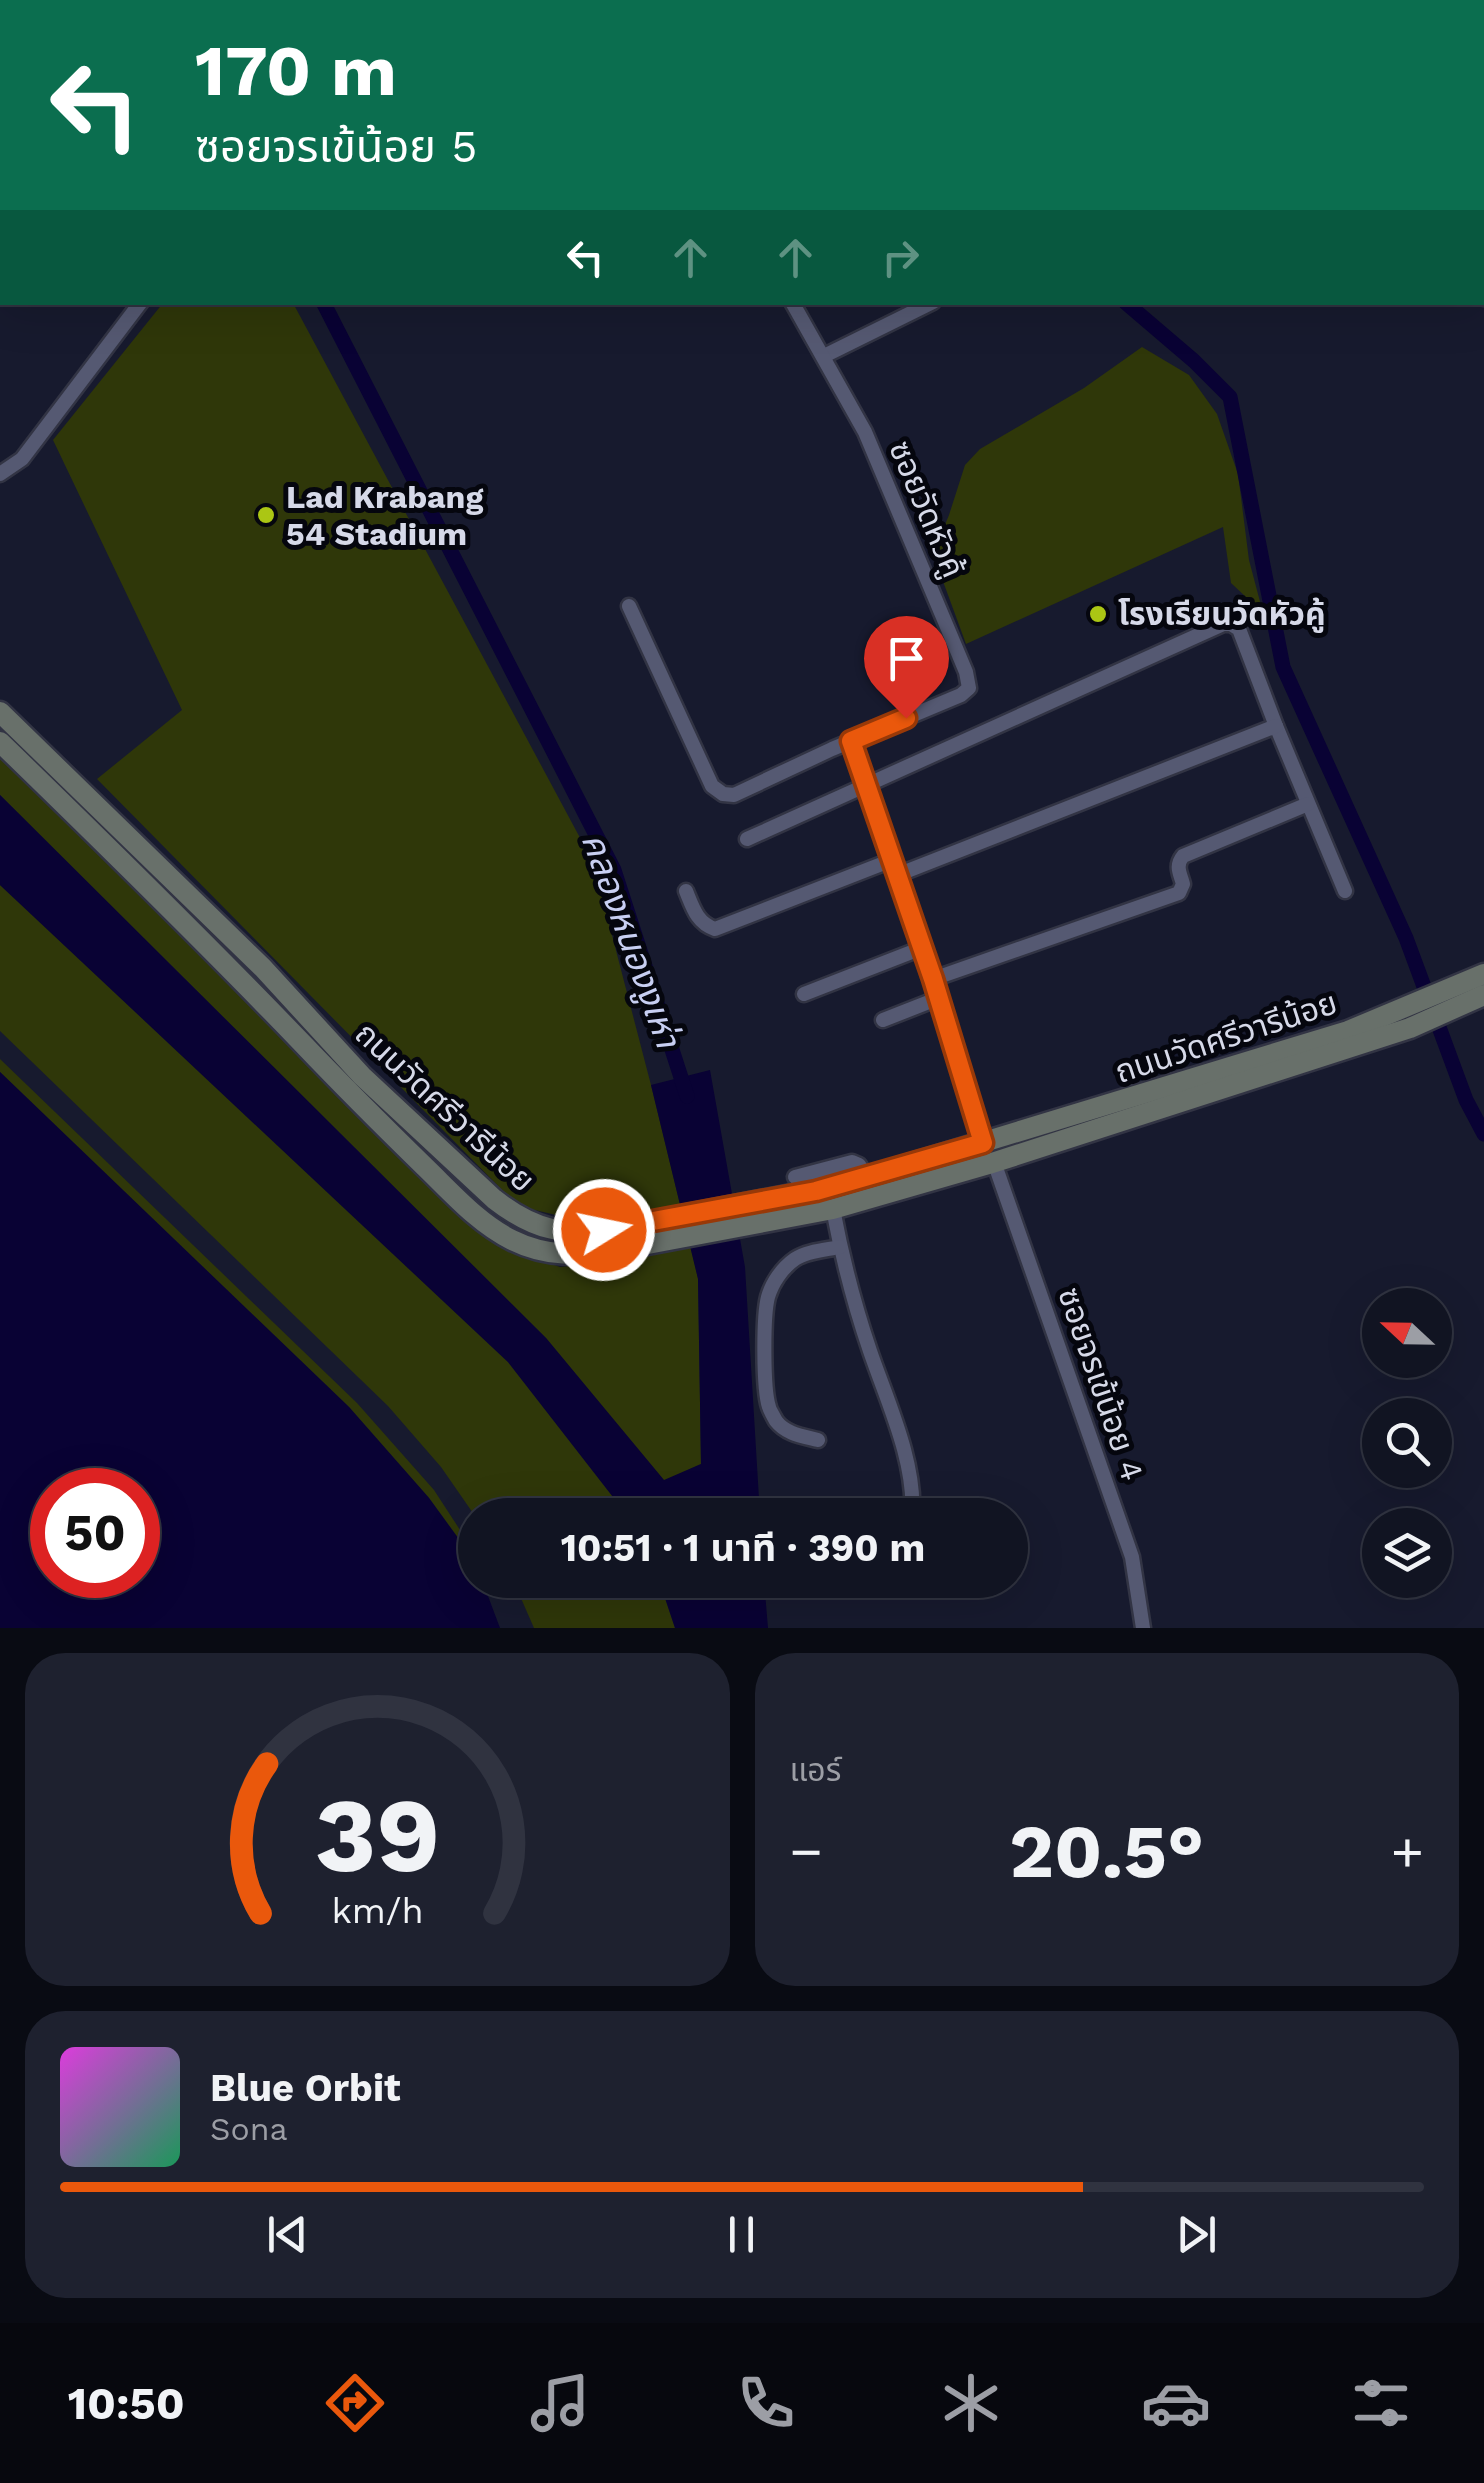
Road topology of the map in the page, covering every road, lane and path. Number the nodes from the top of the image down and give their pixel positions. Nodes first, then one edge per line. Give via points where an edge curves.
1 (139, 305) edge
2 (794, 305) edge
3 (927, 305) edge
4 (824, 356) junction
5 (0, 474) edge
6 (629, 606) dead end
7 (0, 712) edge
8 (1276, 726) junction
9 (851, 741) junction
10 (0, 742) edge
11 (866, 785) junction
12 (1308, 804) junction
13 (747, 839) dead end
14 (895, 868) junction
15 (686, 891) dead end
16 (1345, 891) dead end
17 (922, 948) junction
18 (1484, 974) edge
19 (933, 979) junction
20 (804, 994) dead end
21 (1484, 995) edge
22 (939, 998) junction
23 (1404, 1019) junction
24 (883, 1020) dead end
25 (983, 1143) junction
26 (994, 1162) junction
27 (795, 1177) dead end
28 (868, 1178) junction
29 (824, 1204) junction
30 (840, 1247) junction
31 (818, 1440) dead end
32 (911, 1498) edge
33 (1143, 1628) edge

1 - 5 street via 22,459
2 - 4 street, ซอยวัดหัวคู้
3 - 4 street
4 - 9 street, ซอยวัดหัวคู้ via 865,432 969,688
6 - 9 street, ซอยวัดหัวคู้ via 716,790 734,795
7 - 29 main road, ถนนวัดศรีวารีน้อย via 263,968 354,1068 513,1214 581,1233
8 - 11 street via 1239,630 1223,624
8 - 12 street
8 - 14 street
9 - 11 street
10 - 29 main road, ถนนวัดศรีวารีน้อย via 463,1204 515,1242 584,1256
11 - 13 street
11 - 14 street
12 - 16 street
12 - 19 street via 1184,856 1179,893
14 - 15 street via 716,929 699,920
14 - 17 street
17 - 19 street
17 - 20 street
18 - 23 main road, ถนนวัดศรีวารีน้อย
19 - 22 street
21 - 23 main road, ถนนวัดศรีวารีน้อย via 1442,1014
22 - 24 street
22 - 25 street
23 - 25 main road, ถนนวัดศรีวารีน้อย
23 - 26 main road, ถนนวัดศรีวารีน้อย
25 - 26 main road
25 - 28 main road, ถนนวัดศรีวารีน้อย
26 - 29 main road, ถนนวัดศรีวารีน้อย
26 - 33 street, ซอยจรเข้น้อย 4 via 1132,1557
27 - 28 street via 852,1162
28 - 29 main road, ถนนวัดศรีวารีน้อย
29 - 30 street
30 - 31 street via 792,1260 765,1308 769,1408 790,1433
30 - 32 street via 910,1469

